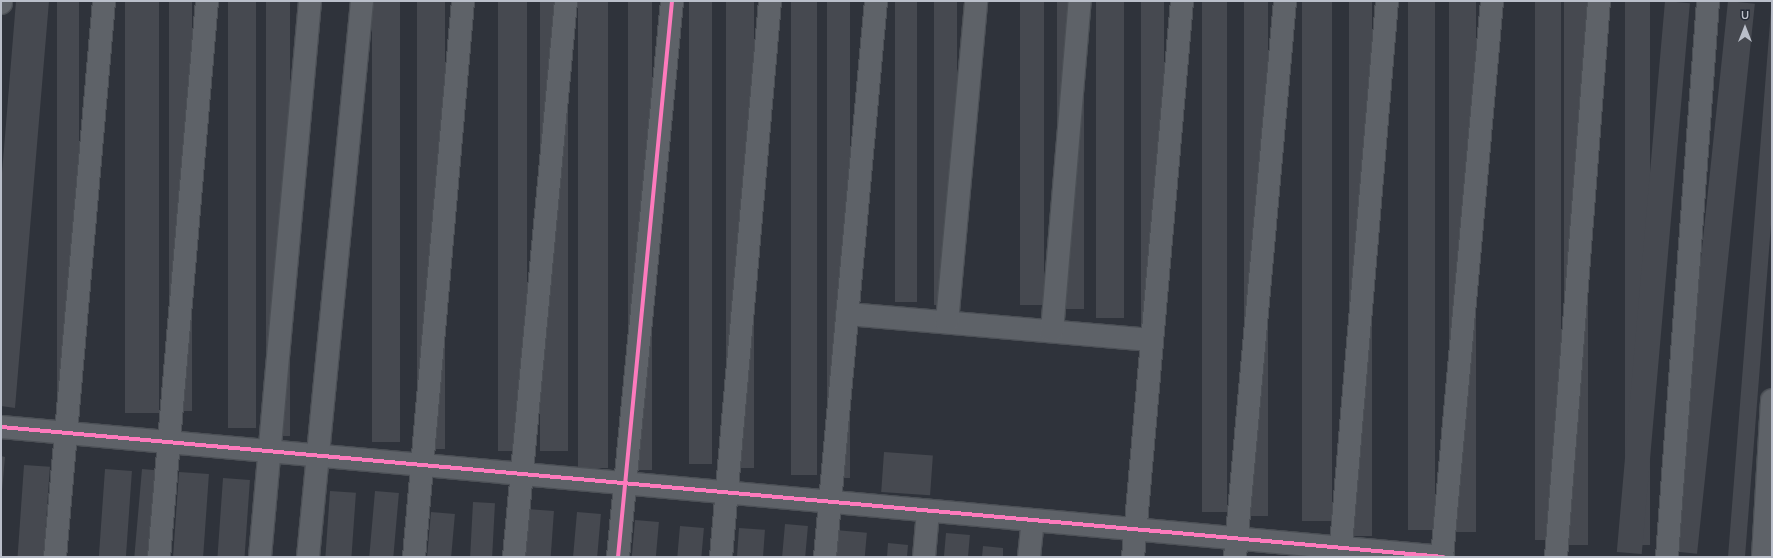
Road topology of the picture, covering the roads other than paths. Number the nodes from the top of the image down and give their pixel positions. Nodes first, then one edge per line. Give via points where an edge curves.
1 (104, 1) edge
2 (207, 1) edge
3 (310, 1) edge
4 (362, 1) edge
5 (464, 1) edge
6 (566, 1) edge
7 (672, 1) edge
8 (770, 1) edge
9 (876, 1) edge
10 (976, 1) edge
11 (1080, 1) edge
12 (1182, 1) edge
13 (1285, 1) edge
14 (1387, 1) edge
15 (1492, 1) edge
16 (1599, 1) edge
17 (1708, 1) edge
18 (848, 314) junction
19 (946, 322) junction
20 (1052, 331) junction
21 (1152, 340) junction
22 (1772, 400) edge
23 (1, 427) edge
24 (66, 433) junction
25 (169, 442) junction
26 (270, 452) junction
27 (317, 456) junction
28 (422, 465) junction
29 (522, 474) junction
30 (625, 484) junction
31 (727, 493) junction
32 (830, 502) junction
33 (928, 511) junction
34 (1033, 520) junction
35 (1135, 529) junction
36 (1236, 548) edge
37 (1340, 552) edge
38 (56, 557) edge
39 (159, 557) edge
40 (260, 557) edge
41 (308, 557) edge
42 (414, 557) edge
43 (514, 557) edge
44 (618, 557) edge
45 (721, 557) edge
46 (825, 557) edge
47 (924, 557) edge
48 (1030, 557) edge
49 (1133, 557) edge
50 (1443, 557) edge
51 (1556, 557) edge
52 (1667, 557) edge
53 (1763, 557) edge

1 - 24 street
2 - 25 street
3 - 26 street
4 - 27 street
5 - 28 street
6 - 29 street
7 - 30 street
8 - 31 street
9 - 18 street
10 - 19 street
11 - 20 street
12 - 21 street
13 - 36 street
14 - 37 street
15 - 50 street
16 - 51 street
17 - 52 street
18 - 19 street
18 - 32 street
19 - 20 street
20 - 21 street
21 - 35 street
22 - 53 street
23 - 24 street
24 - 25 street
24 - 38 street
25 - 26 street
25 - 39 street
26 - 27 street
26 - 40 street
27 - 28 street
27 - 41 street
28 - 29 street
28 - 42 street
29 - 30 street
29 - 43 street
30 - 31 street
30 - 44 street
31 - 32 street
31 - 45 street
32 - 33 street
32 - 46 street
33 - 34 street
33 - 47 street
34 - 35 street
34 - 48 street
35 - 36 street
35 - 49 street
36 - 37 street
37 - 50 street

